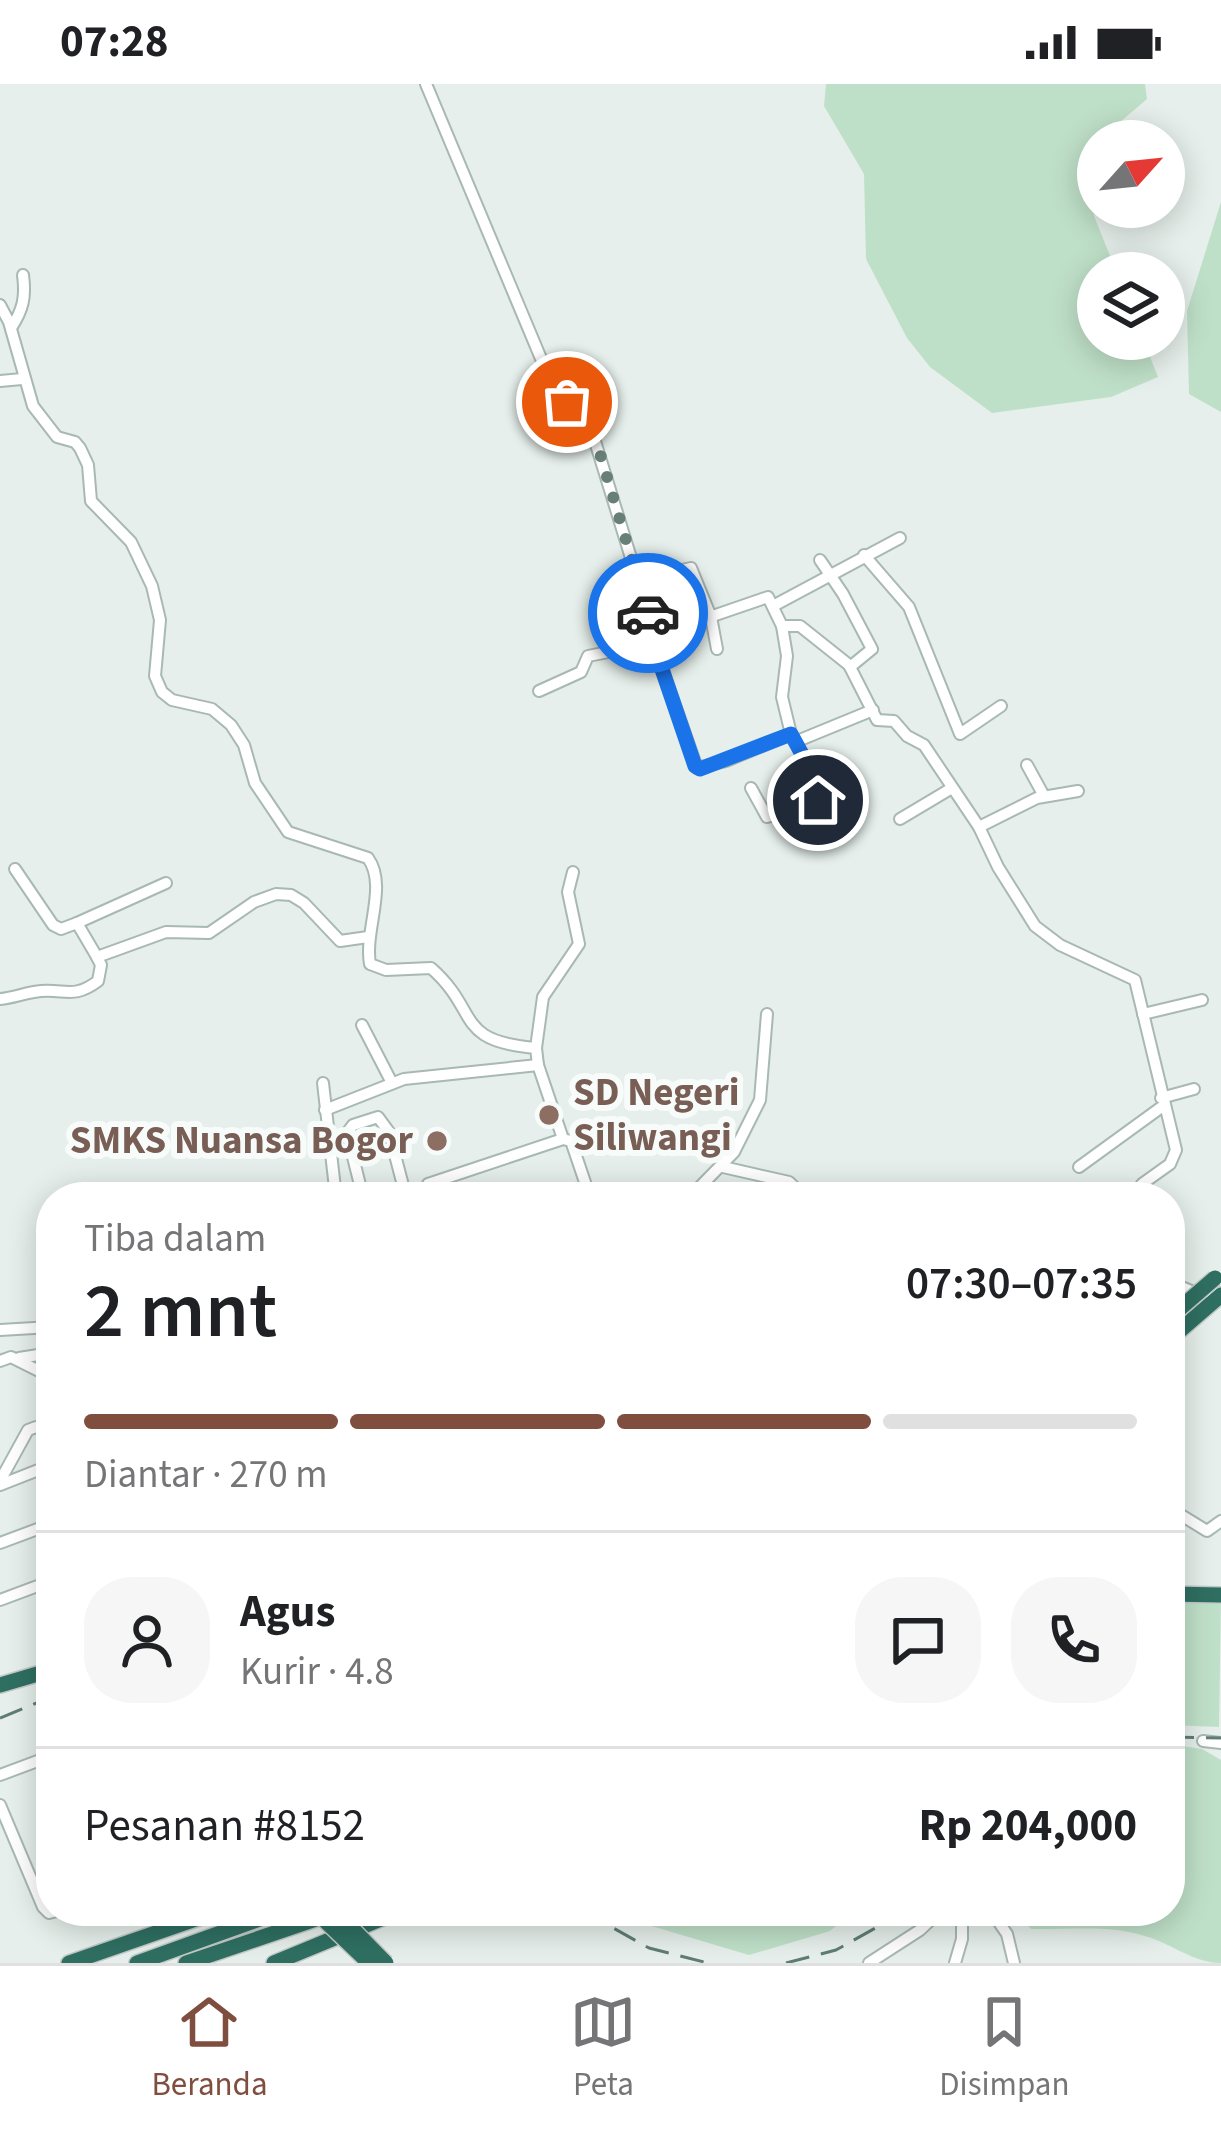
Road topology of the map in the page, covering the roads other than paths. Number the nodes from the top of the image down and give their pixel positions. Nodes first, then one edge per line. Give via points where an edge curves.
1 (426, 84) edge
2 (22, 275) dead end
3 (0, 305) edge
4 (11, 328) junction
5 (22, 379) junction
6 (0, 380) edge
7 (900, 538) dead end
8 (864, 555) junction
9 (820, 560) dead end
10 (832, 577) junction
11 (638, 580) junction
12 (773, 606) junction
13 (711, 617) junction
14 (782, 626) junction
15 (653, 628) junction
16 (653, 643) junction
17 (717, 649) dead end
18 (850, 667) junction
19 (539, 691) dead end
20 (1001, 706) dead end
21 (873, 710) junction
22 (793, 738) junction
23 (1028, 765) dead end
24 (751, 788) dead end
25 (952, 788) junction
26 (1078, 791) dead end
27 (1044, 796) junction
28 (900, 819) dead end
29 (979, 827) junction
30 (15, 869) dead end
31 (574, 872) dead end
32 (166, 883) dead end
33 (77, 923) junction
34 (368, 937) junction
35 (97, 957) junction
36 (0, 999) edge
37 (1202, 1000) dead end
38 (766, 1014) dead end
39 (1143, 1014) junction
40 (362, 1025) dead end
41 (536, 1048) junction
42 (538, 1065) junction
43 (322, 1083) dead end
44 (392, 1083) junction
45 (1194, 1089) dead end
46 (1162, 1102) junction
47 (325, 1110) junction
48 (563, 1139) junction
49 (723, 1167) junction
50 (1079, 1167) dead end
51 (335, 1182) edge
52 (360, 1182) edge
53 (411, 1182) edge
54 (434, 1182) edge
55 (585, 1182) edge
56 (706, 1182) edge
57 (789, 1182) edge
58 (1144, 1182) edge
59 (1220, 1285) edge
60 (1185, 1289) edge
61 (1185, 1307) edge
62 (1185, 1324) edge
63 (36, 1328) edge
64 (0, 1330) edge
65 (36, 1356) edge
66 (16, 1359) junction
67 (0, 1360) edge
68 (36, 1369) edge
69 (36, 1427) edge
70 (36, 1471) edge
71 (0, 1483) edge
72 (1185, 1517) edge
73 (1221, 1522) edge
74 (36, 1530) edge
75 (0, 1543) edge
76 (36, 1587) edge
77 (1185, 1594) edge
78 (1221, 1595) edge
79 (0, 1600) edge
80 (36, 1672) edge
81 (0, 1685) edge
82 (1203, 1741) dead end
83 (1221, 1743) edge
84 (36, 1762) edge
85 (0, 1775) edge
86 (0, 1805) edge
87 (36, 1890) edge
88 (175, 1926) edge
89 (240, 1926) edge
90 (295, 1926) edge
91 (331, 1926) edge
92 (353, 1926) edge
93 (364, 1926) edge
94 (913, 1926) edge
95 (924, 1926) edge
96 (962, 1926) edge
97 (1001, 1926) edge
98 (873, 1960) edge
99 (69, 1963) edge
100 (137, 1963) edge
101 (186, 1963) edge
102 (274, 1963) edge
103 (369, 1963) edge
104 (386, 1963) edge
105 (955, 1963) edge
106 (1014, 1963) edge

1 - 11 street via 554,388 594,437
2 - 4 street via 25,294
3 - 4 street
4 - 5 street
5 - 6 street
5 - 34 street via 57,437 80,448 93,504 129,539 145,569 160,616 160,688 231,725 255,783 288,832 371,862
7 - 8 street
8 - 10 street
8 - 20 street via 909,607 960,734
9 - 10 street
10 - 12 street
10 - 18 street via 872,650
11 - 13 street via 691,568
11 - 15 street
12 - 13 street via 764,596
12 - 14 street
13 - 15 street
13 - 17 street
14 - 18 street via 800,626
14 - 22 street via 781,693
15 - 16 street
16 - 19 street via 589,656 581,672
16 - 22 street via 698,768
18 - 21 street
21 - 22 street
21 - 25 street via 880,722 895,721 922,742
22 - 24 street via 817,802 767,817
23 - 27 street
25 - 28 street
25 - 29 street
26 - 27 street
27 - 29 street
29 - 39 street via 1034,926 1132,976
30 - 33 street via 56,928
31 - 41 street via 568,892 579,944 543,997
32 - 33 street
33 - 35 street
34 - 35 street via 340,941 304,903 276,894 209,933 166,932
34 - 41 street via 373,967 431,968 476,1031
35 - 36 street via 100,975 89,988
37 - 39 street
38 - 49 street via 760,1100
39 - 46 street
40 - 44 street
41 - 42 street
42 - 44 street
42 - 48 street
43 - 47 street
44 - 47 street
45 - 46 street
46 - 50 street
46 - 58 street via 1175,1156
47 - 51 street
48 - 54 street
48 - 55 street via 571,1141
49 - 56 street
49 - 57 street
52 - 53 street via 348,1129 378,1117
59 - 60 street
59 - 61 highway, bridge
59 - 62 highway
63 - 64 street
65 - 66 street
66 - 67 street
66 - 68 street
69 - 71 street
70 - 71 street
72 - 73 street via 1207,1531
74 - 75 street
76 - 79 street
77 - 78 highway
80 - 81 highway
82 - 83 street
84 - 85 street
86 - 87 street
88 - 99 highway
89 - 100 highway
90 - 101 highway
91 - 103 highway, bridge
92 - 104 highway, bridge
93 - 102 highway
94 - 98 street
95 - 98 street
96 - 105 street
97 - 106 street

